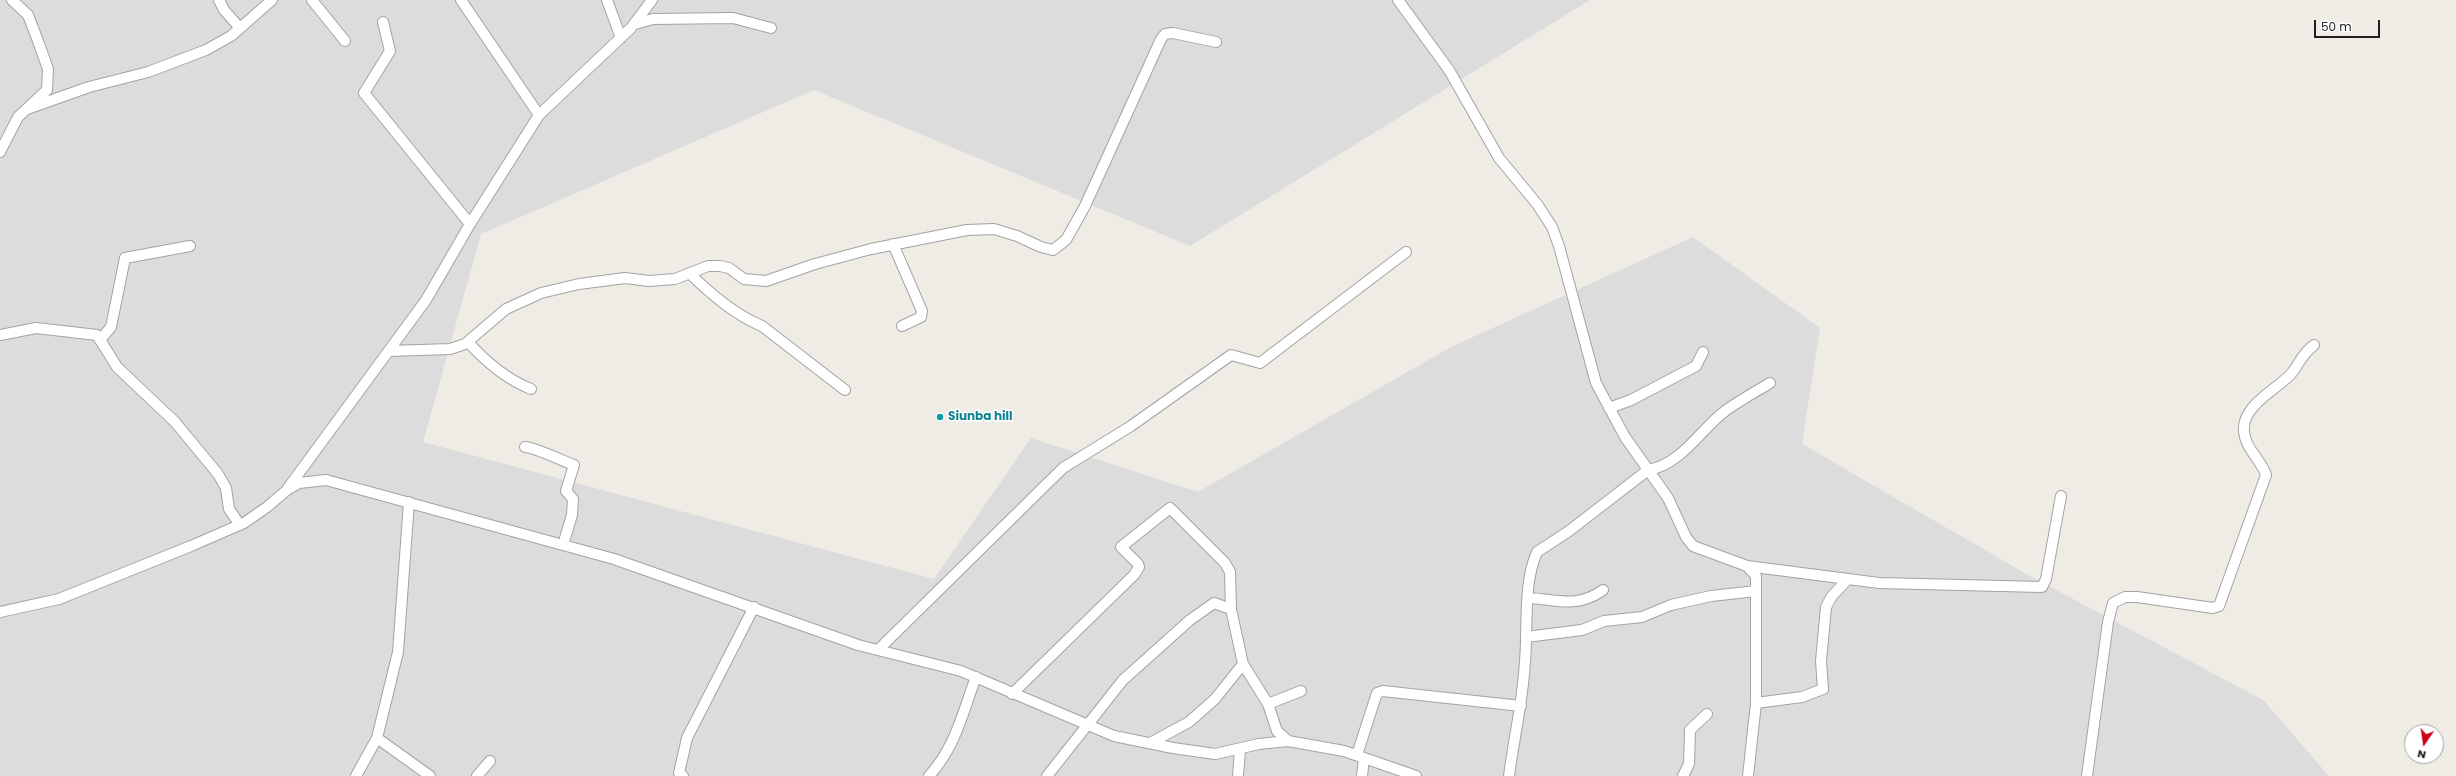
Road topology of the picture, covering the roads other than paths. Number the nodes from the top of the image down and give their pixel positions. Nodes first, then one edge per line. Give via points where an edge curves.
1 (12, 0) edge
2 (219, 0) edge
3 (272, 0) edge
4 (312, 0) edge
5 (461, 0) edge
6 (607, 0) edge
7 (652, 0) edge
8 (1398, 0) edge
9 (383, 22) dead end
10 (635, 24) junction
11 (240, 28) junction
12 (771, 28) dead end
13 (621, 38) junction
14 (345, 41) dead end
15 (1216, 42) dead end
16 (26, 109) junction
17 (539, 115) junction
18 (0, 152) edge
19 (470, 224) junction
20 (893, 244) junction
21 (190, 246) dead end
22 (1406, 252) dead end
23 (689, 273) junction
24 (902, 326) dead end
25 (0, 335) edge
26 (100, 340) junction
27 (468, 342) junction
28 (2314, 346) dead end
29 (389, 351) junction
30 (1703, 352) dead end
31 (1770, 383) dead end
32 (532, 389) dead end
33 (845, 390) dead end
34 (1609, 408) junction
35 (525, 448) dead end
36 (1648, 470) junction
37 (287, 490) junction
38 (2062, 496) dead end
39 (410, 502) junction
40 (240, 524) junction
41 (563, 545) junction
42 (1747, 566) junction
43 (1847, 580) junction
44 (1603, 590) dead end
45 (1756, 591) junction
46 (1528, 598) junction
47 (754, 607) junction
48 (1230, 610) junction
49 (0, 612) edge
50 (1526, 637) junction
51 (879, 649) junction
52 (1243, 664) junction
53 (976, 677) junction
54 (1301, 691) dead end
55 (1012, 694) junction
56 (1756, 703) junction
57 (1268, 704) junction
58 (1521, 706) junction
59 (1707, 714) dead end
60 (1089, 726) junction
61 (377, 738) junction
62 (1288, 741) junction
63 (1152, 742) junction
64 (1240, 750) junction
65 (1361, 756) junction
66 (490, 761) dead end
67 (356, 776) edge
68 (430, 776) edge
69 (476, 776) edge
70 (683, 776) edge
71 (928, 776) edge
72 (1047, 776) edge
73 (1238, 776) edge
74 (1362, 776) edge
75 (1416, 776) edge
76 (1509, 776) edge
77 (1683, 776) edge
78 (1748, 776) edge
79 (2087, 776) edge

1 - 16 street via 28,15 48,69 47,90
2 - 11 street
3 - 11 street
4 - 14 street
5 - 17 street
6 - 13 street
7 - 10 street
8 - 34 street via 1449,70 1499,158 1538,204 1552,227 1588,360
9 - 19 street via 390,51 364,93
10 - 12 street via 653,19 733,18
10 - 13 street
11 - 16 street via 206,50
13 - 17 street
15 - 20 street via 1173,33 1165,34 1161,39 1085,206 1066,240 1053,250 994,229 967,230
16 - 18 street via 18,117
17 - 19 street
19 - 29 street via 426,300
20 - 23 street via 815,264 766,281 744,279 729,268 720,266 708,266
20 - 24 street via 922,310 921,317
21 - 26 street via 125,258 111,327
22 - 51 street via 1260,363 1231,355 1131,426 1063,468
23 - 27 street via 675,279 649,281 625,278 579,284 541,293 506,309
23 - 33 street via 709,292 751,322 762,326
25 - 26 street via 36,328 96,335
26 - 40 street via 117,367 175,422 218,474 226,488 229,509
27 - 29 street via 450,349
27 - 32 street via 489,365
28 - 79 street via 2302,354 2292,372 2265,395 2246,420 2244,431 2248,446 2263,466 2266,475 2219,606 2213,608 2137,597 2125,597 2113,603 2108,622
29 - 37 street
30 - 34 street via 1696,366 1631,400
31 - 36 street via 1724,412 1695,442 1660,468
34 - 36 street
35 - 41 street via 531,447 549,457 574,465 566,491 573,499 573,506
36 - 42 street via 1668,498 1688,542
36 - 46 street via 1569,531 1539,549 1533,565
37 - 39 street via 299,484 326,480
37 - 40 street via 267,507
38 - 43 street via 2046,579 2042,587
39 - 41 street
39 - 61 street via 398,652
40 - 49 street via 59,599
41 - 47 street via 614,559
42 - 43 street
42 - 45 street via 1756,576
43 - 56 street via 1832,596 1826,607 1821,661 1823,689 1802,697
44 - 46 street via 1590,599 1579,602
45 - 50 street via 1711,596 1671,605 1642,617 1604,621 1582,630
45 - 56 street
46 - 50 street
47 - 51 street via 849,642
47 - 70 street via 687,738 679,773
48 - 52 street
48 - 55 street via 1230,572 1226,563 1170,508 1121,548 1138,564 1134,575
48 - 60 street via 1214,603 1190,620 1123,680
50 - 58 street
51 - 53 street
52 - 57 street
52 - 63 street via 1215,699 1189,722
53 - 55 street
53 - 71 street via 951,746
54 - 57 street
55 - 60 street
56 - 78 street
57 - 62 street via 1277,731
58 - 65 street via 1383,691 1377,693 1374,699
58 - 76 street
59 - 77 street via 1690,730 1689,764
60 - 63 street via 1114,736
60 - 72 street
61 - 67 street
61 - 68 street
62 - 64 street via 1259,744
62 - 65 street
63 - 64 street via 1215,754
64 - 73 street
65 - 74 street
65 - 75 street
66 - 69 street

